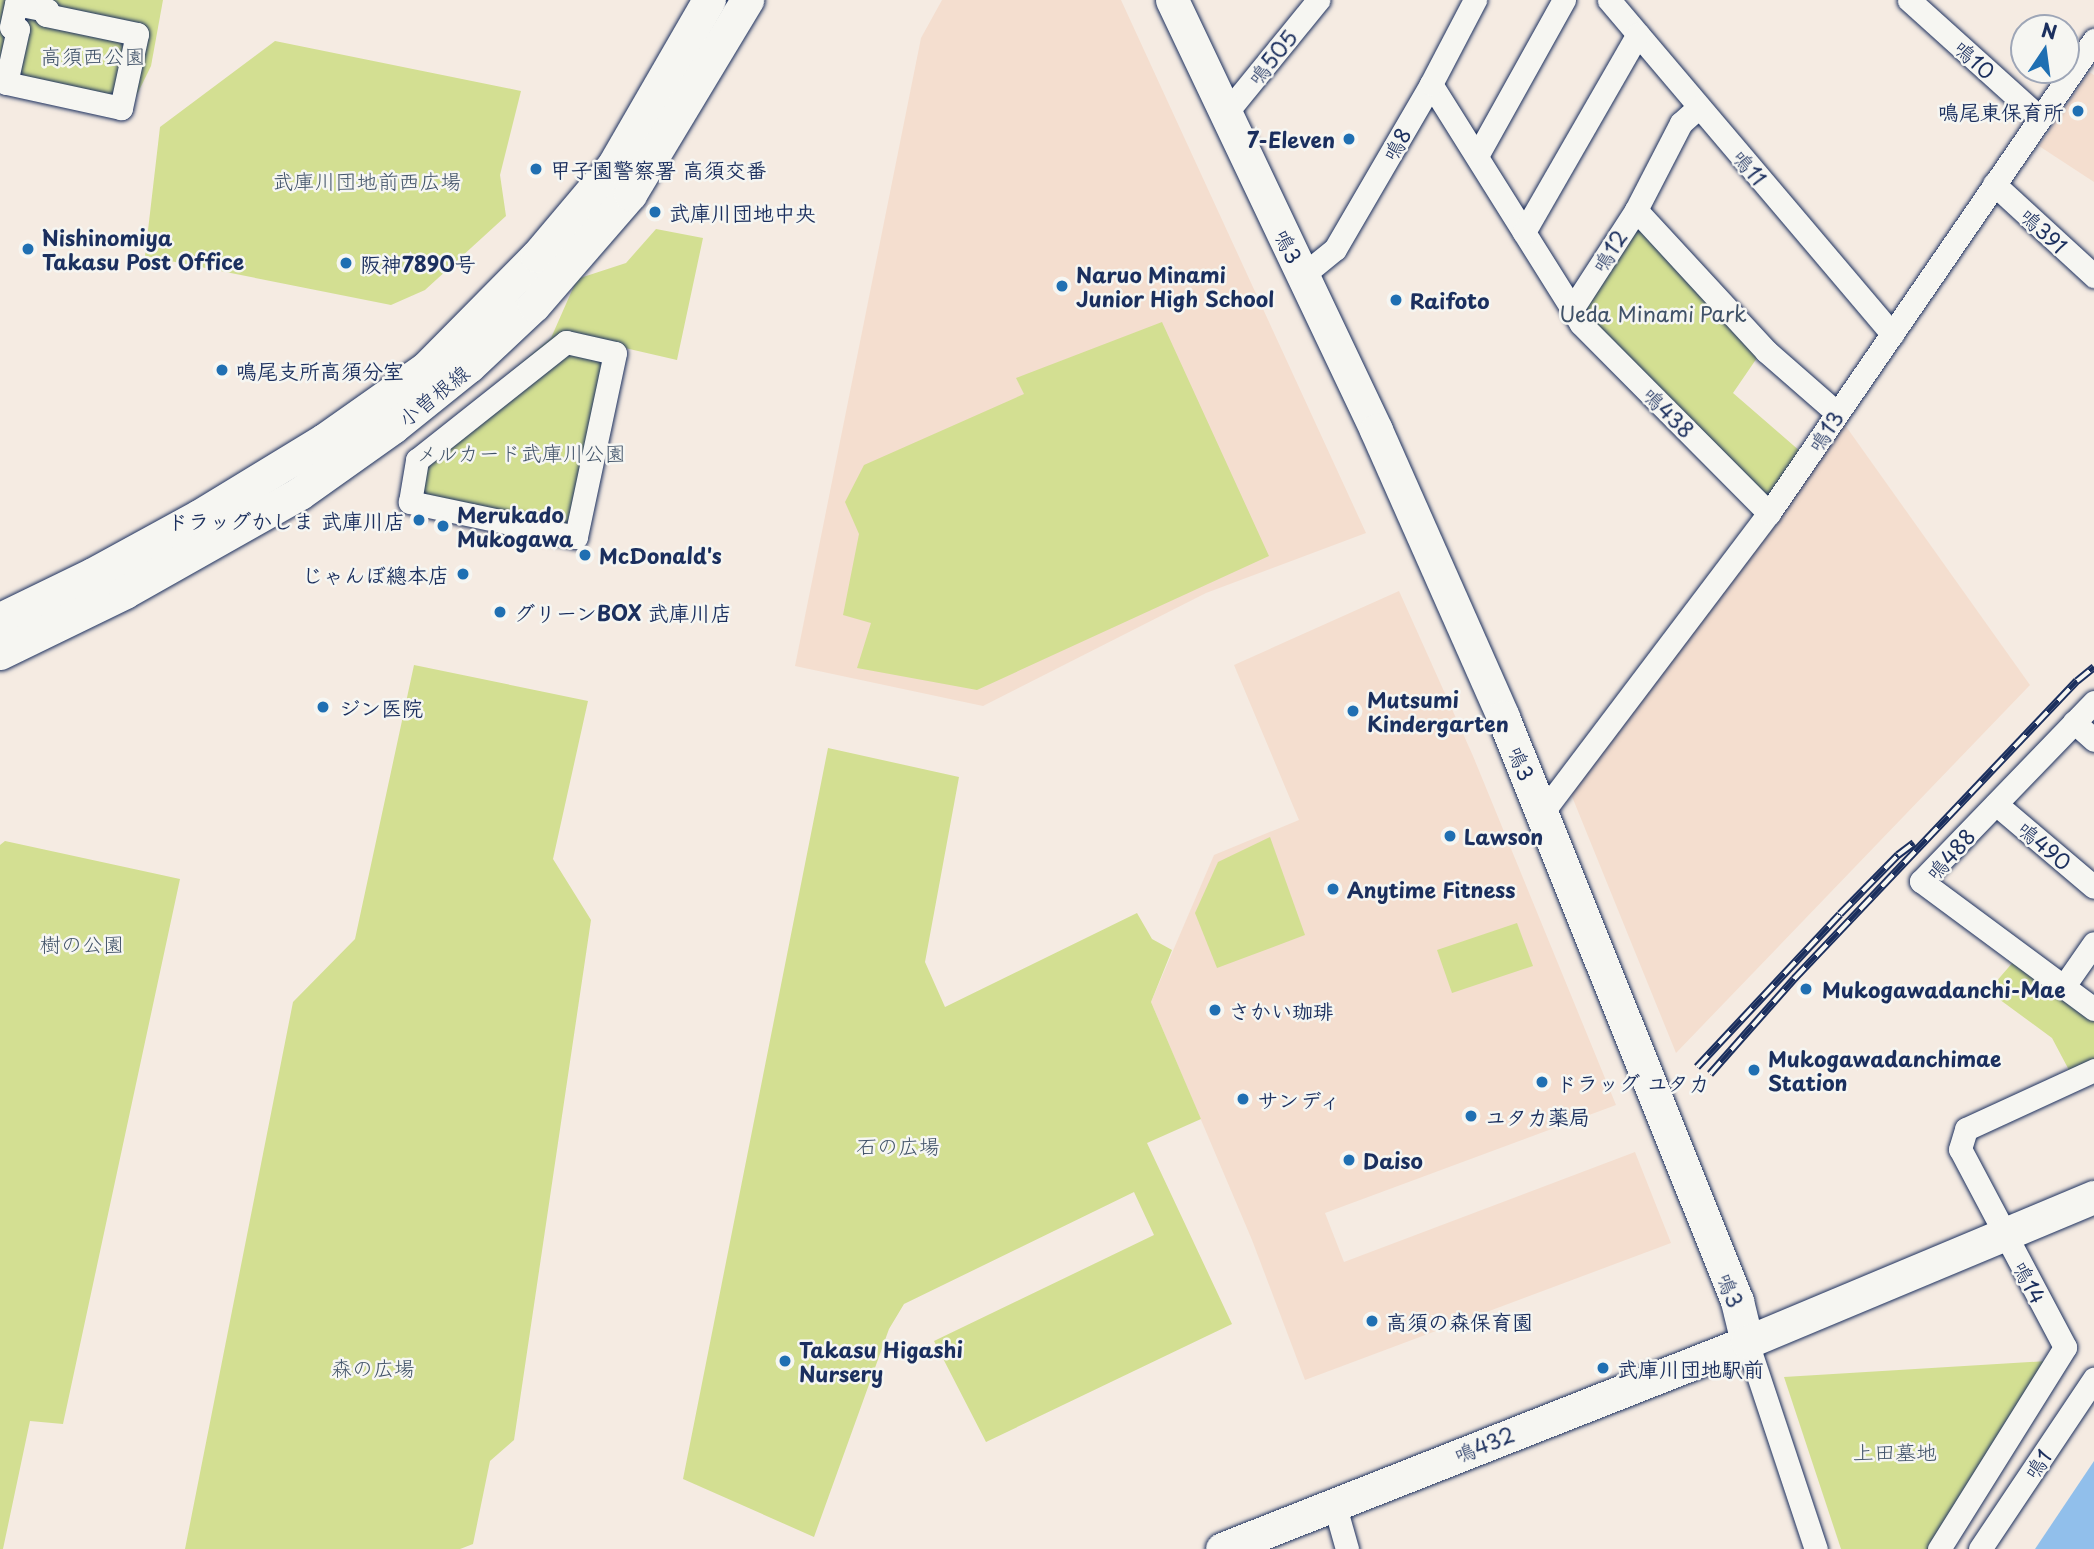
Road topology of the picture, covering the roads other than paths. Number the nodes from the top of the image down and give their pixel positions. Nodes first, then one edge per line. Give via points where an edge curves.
1 (709, 0) edge
2 (747, 0) edge
3 (1172, 0) edge
4 (1318, 0) edge
5 (1475, 0) edge
6 (1564, 0) edge
7 (1609, 0) edge
8 (1909, 0) edge
9 (16, 4) joint
10 (1638, 34) junction
11 (2090, 54) edge
12 (1431, 84) junction
13 (1699, 107) junction
14 (1226, 113) junction
15 (2040, 118) junction
16 (1477, 156) junction
17 (1994, 184) junction
18 (1636, 210) junction
19 (1524, 232) junction
20 (1303, 275) junction
21 (2094, 276) edge
22 (1572, 309) junction
23 (1892, 334) junction
24 (566, 342) joint
25 (1837, 413) junction
26 (1769, 513) junction
27 (0, 619) edge
28 (50, 631) junction
29 (0, 653) edge
30 (0, 660) edge
31 (2094, 702) edge
32 (2074, 722) junction
33 (2094, 740) edge
34 (1996, 804) junction
35 (1542, 813) junction
36 (2094, 887) edge
37 (2094, 943) edge
38 (2064, 986) junction
39 (2094, 1009) edge
40 (2094, 1070) edge
41 (2094, 1197) edge
42 (2005, 1236) junction
43 (1747, 1342) junction
44 (2094, 1379) edge
45 (1334, 1503) junction
46 (1222, 1549) edge
47 (1348, 1549) edge
48 (1816, 1549) edge
49 (1939, 1549) edge
50 (1980, 1549) edge

1 - 27 street, 小曽根線 via 612,166 579,209 426,368 324,440 199,516
2 - 28 street, 小曽根線 via 630,194 534,305 469,366 300,493
3 - 14 street, 鳴3
4 - 14 street, 鳴505
5 - 12 street, 鳴8
6 - 16 street
7 - 10 street, 鳴11
8 - 15 street, 鳴10
9 - 9 street via 10,27 18,29 6,83 121,108 137,34
10 - 13 street, 鳴11
10 - 19 street
11 - 15 street, 鳴13
12 - 16 street
12 - 20 street, 鳴8 via 1335,249
13 - 18 street via 1681,124
13 - 23 street, 鳴11
14 - 20 street, 鳴3
15 - 17 street, 鳴13
16 - 19 street
17 - 21 street, 鳴391
17 - 23 street, 鳴13
18 - 22 street, 鳴12
18 - 25 street, 鳴12 via 1766,351
19 - 22 street
20 - 35 street, 鳴3 via 1451,597
22 - 26 street, 鳴438 via 1581,324
23 - 25 street, 鳴13
24 - 24 street via 615,353 576,537 410,502 417,460
25 - 26 street, 鳴13
26 - 35 street, 鳴13
28 - 29 street
28 - 30 street, 小曽根線
31 - 32 street, 鳴488
32 - 33 street
32 - 34 street, 鳴488
34 - 36 street, 鳴490
34 - 38 street, 鳴488 via 1921,881
35 - 43 street, 鳴3 via 1737,1301
37 - 38 street
38 - 39 street, 鳴488
40 - 42 street, 鳴14 via 1966,1129 1960,1149
41 - 42 street, 鳴432
42 - 43 street, 鳴432
42 - 49 street, 鳴14 via 2065,1347
43 - 45 street, 鳴432
43 - 48 street, 鳴3
44 - 50 street, 鳴1
45 - 46 street, 鳴432
45 - 47 street

